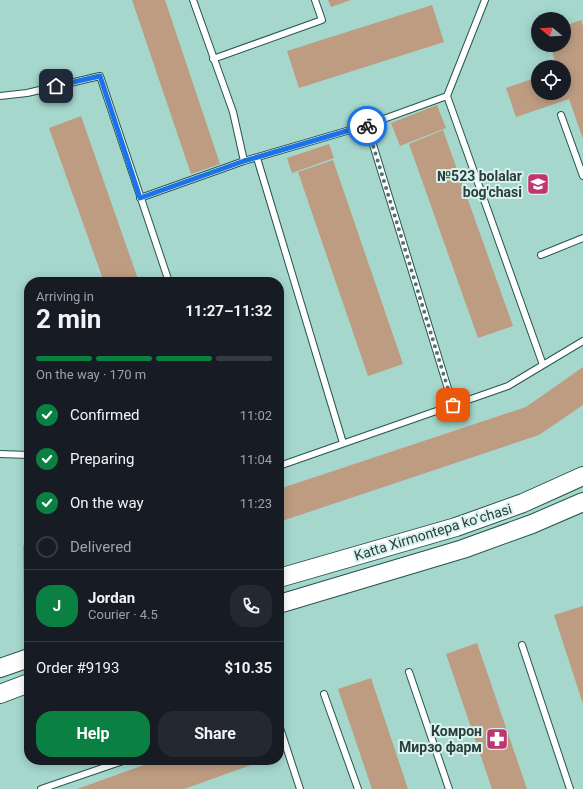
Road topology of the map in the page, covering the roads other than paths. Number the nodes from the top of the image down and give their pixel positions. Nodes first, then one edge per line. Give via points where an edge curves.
1 (193, 0) edge
2 (315, 0) edge
3 (485, 0) edge
4 (213, 59) junction
5 (0, 96) edge
6 (447, 96) junction
7 (561, 115) dead end
8 (367, 125) junction
9 (257, 158) junction
10 (244, 161) junction
11 (583, 176) edge
12 (140, 198) junction
13 (583, 238) edge
14 (541, 255) dead end
15 (167, 277) edge
16 (583, 340) edge
17 (543, 365) junction
18 (453, 405) junction
19 (344, 443) junction
20 (0, 454) edge
21 (24, 455) edge
22 (284, 464) edge
23 (583, 476) edge
24 (583, 502) edge
25 (284, 577) edge
26 (284, 603) edge
27 (522, 645) dead end
28 (24, 660) edge
29 (0, 668) edge
30 (409, 672) dead end
31 (24, 685) edge
32 (0, 694) edge
33 (324, 694) dead end
34 (284, 740) edge
35 (111, 765) edge
36 (41, 789) edge
37 (300, 789) edge
38 (358, 789) edge
39 (448, 789) edge
40 (570, 789) edge

1 - 4 lane
2 - 4 lane via 322,20
3 - 6 lane
4 - 10 lane via 232,112
5 - 12 lane via 27,93 100,76
6 - 8 lane
6 - 17 lane
7 - 11 lane
8 - 9 lane
8 - 18 lane
9 - 10 lane
9 - 19 lane
10 - 12 lane
12 - 15 lane
13 - 14 lane
16 - 17 lane
17 - 18 lane via 508,386
18 - 19 lane
19 - 22 lane
20 - 21 lane
23 - 25 main road, Katta Xirmontepa koʻchasi via 523,503 456,527
24 - 26 main road, Katta Xirmontepa koʻchasi via 463,549
27 - 40 lane
28 - 29 main road
30 - 39 lane
31 - 32 main road
33 - 38 lane
34 - 37 lane
35 - 36 lane

